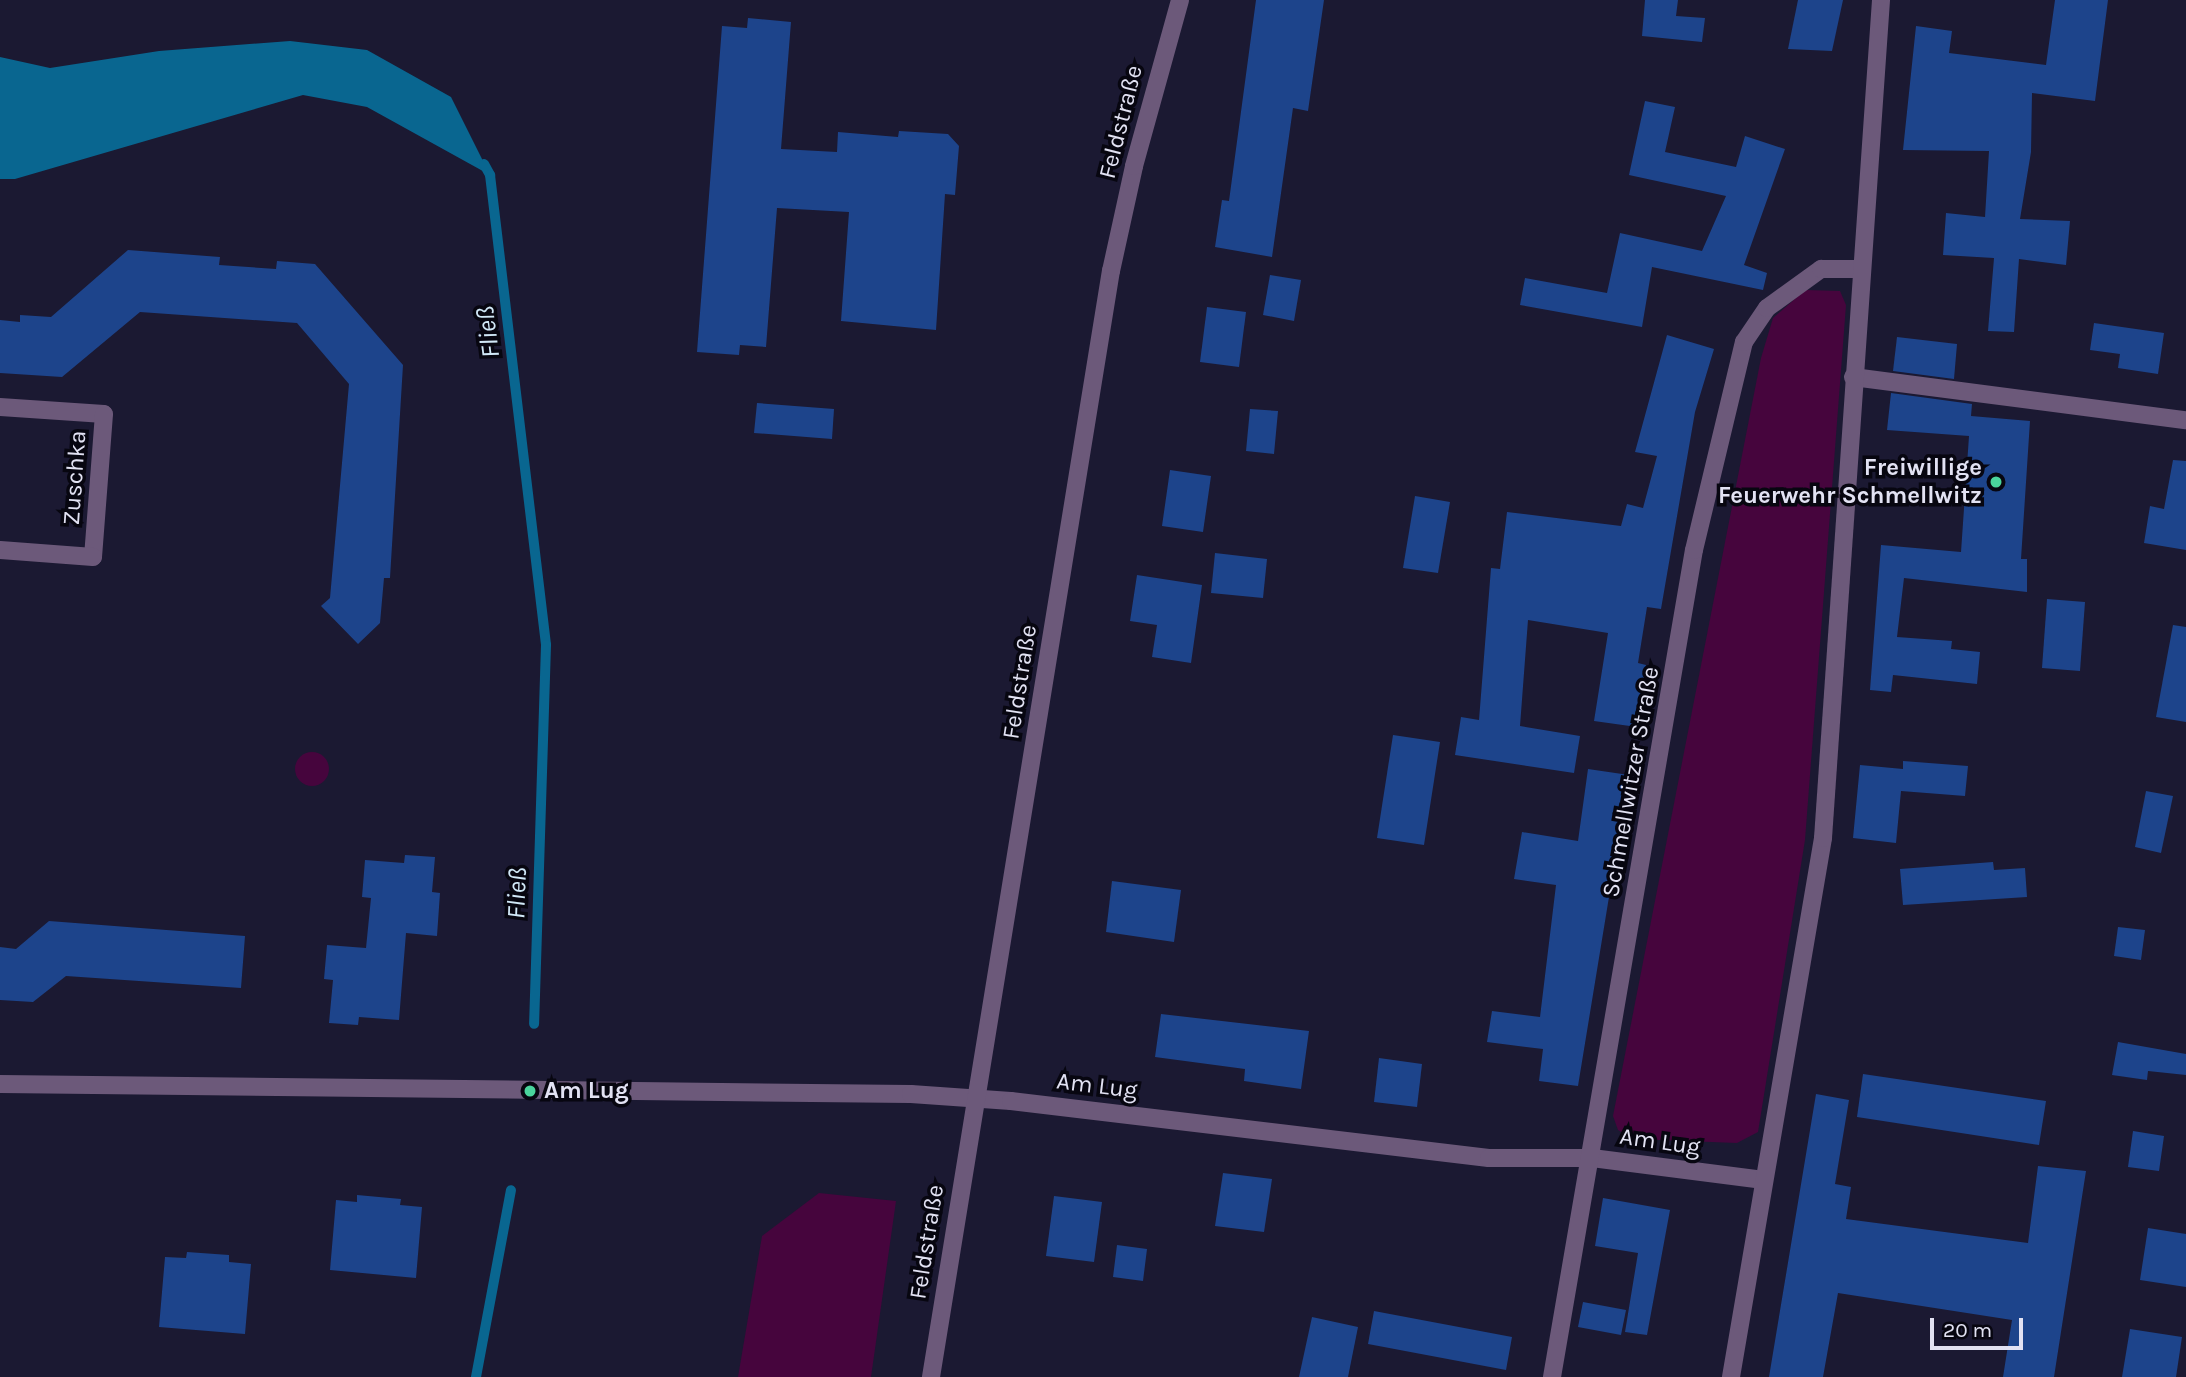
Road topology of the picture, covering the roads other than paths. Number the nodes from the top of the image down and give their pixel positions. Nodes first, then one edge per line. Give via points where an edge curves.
1 (1180, 0) edge
2 (1881, 0) edge
3 (1860, 269) junction
4 (1853, 377) junction
5 (0, 407) edge
6 (2186, 420) edge
7 (0, 550) edge
8 (0, 1084) edge
9 (975, 1098) junction
10 (1592, 1158) junction
11 (1764, 1180) junction
12 (931, 1377) edge
13 (1552, 1377) edge
14 (1731, 1377) edge

1 - 9 street, Feldstraße via 1134,166 1111,271
2 - 3 street
3 - 4 street
3 - 10 street, Schmellwitzer Straße via 1821,269 1767,307 1744,342 1694,550
4 - 6 street
4 - 11 street via 1823,838
5 - 7 street, Zuschka via 104,414 93,557
8 - 9 street, Am Lug
9 - 10 street, Am Lug via 1489,1158
9 - 12 street, Feldstraße
10 - 11 street, Am Lug
10 - 13 street, Schmellwitzer Straße
11 - 14 street

